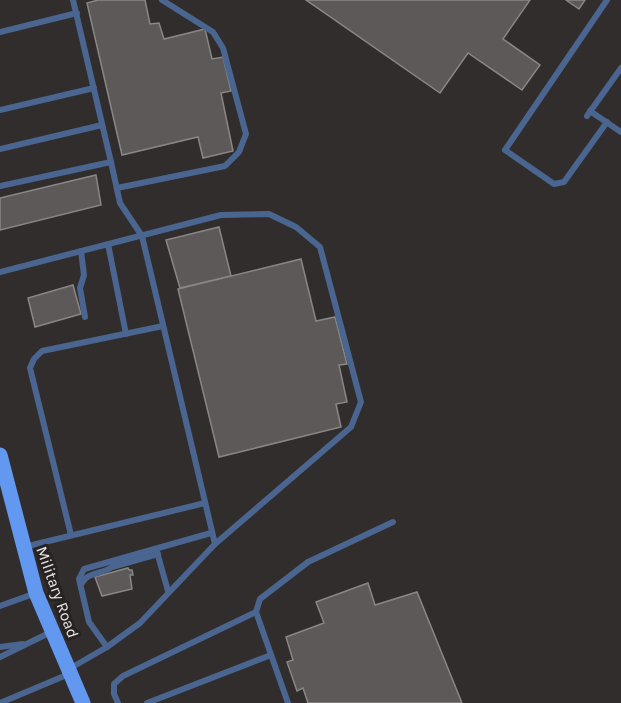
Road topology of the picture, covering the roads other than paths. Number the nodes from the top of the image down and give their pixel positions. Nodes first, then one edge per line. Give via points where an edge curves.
1 (73, 0) edge
2 (162, 0) edge
3 (607, 0) edge
4 (76, 14) junction
5 (0, 32) edge
6 (621, 68) edge
7 (94, 88) junction
8 (0, 110) edge
9 (607, 122) junction
10 (102, 125) junction
11 (621, 132) edge
12 (0, 149) edge
13 (111, 162) junction
14 (0, 186) edge
15 (117, 188) junction
16 (142, 236) junction
17 (108, 244) junction
18 (81, 251) junction
19 (0, 272) edge
20 (85, 317) dead end
21 (164, 326) junction
22 (126, 334) junction
23 (0, 455) edge
24 (204, 503) junction
25 (393, 522) dead end
26 (212, 533) junction
27 (70, 536) junction
28 (215, 544) junction
29 (23, 547) junction
30 (157, 551) junction
31 (168, 591) junction
32 (36, 593) junction
33 (0, 608) edge
34 (256, 612) junction
35 (52, 632) junction
36 (25, 644) junction
37 (0, 647) edge
38 (107, 647) junction
39 (271, 655) junction
40 (0, 657) edge
41 (69, 672) junction
42 (0, 703) edge
43 (83, 703) edge
44 (118, 703) edge
45 (147, 703) edge
46 (288, 703) edge

1 - 4 lane
2 - 15 lane via 213,33 224,48 246,134 239,152 225,166
3 - 9 lane via 505,150 554,184 564,182
4 - 5 lane
4 - 7 lane
6 - 9 lane via 589,113
7 - 8 lane
7 - 10 lane
9 - 11 lane
10 - 12 lane
10 - 13 lane
13 - 14 lane
13 - 15 lane
15 - 16 lane via 120,203
16 - 17 lane
16 - 21 lane
16 - 28 lane via 221,215 269,214 296,227 320,248 361,402 351,427
17 - 18 lane
17 - 22 lane
18 - 19 lane
18 - 20 lane via 84,275 80,288
21 - 22 lane
21 - 24 lane
22 - 27 lane via 42,351 30,368
23 - 29 main road, Military Road
24 - 26 lane
24 - 27 lane
25 - 34 lane via 308,562 260,599
26 - 28 lane
26 - 30 lane
27 - 29 lane
28 - 31 lane
29 - 32 main road, Military Road
30 - 31 lane
30 - 38 lane via 84,569 79,579 89,622
31 - 38 lane via 140,623
32 - 33 lane
32 - 35 main road, Military Road
34 - 39 lane
34 - 44 lane via 123,676 114,684
35 - 36 lane
35 - 41 main road, Military Road
36 - 37 lane
36 - 40 lane
38 - 41 lane
39 - 45 lane
39 - 46 lane
41 - 42 lane
41 - 43 main road, Military Road

